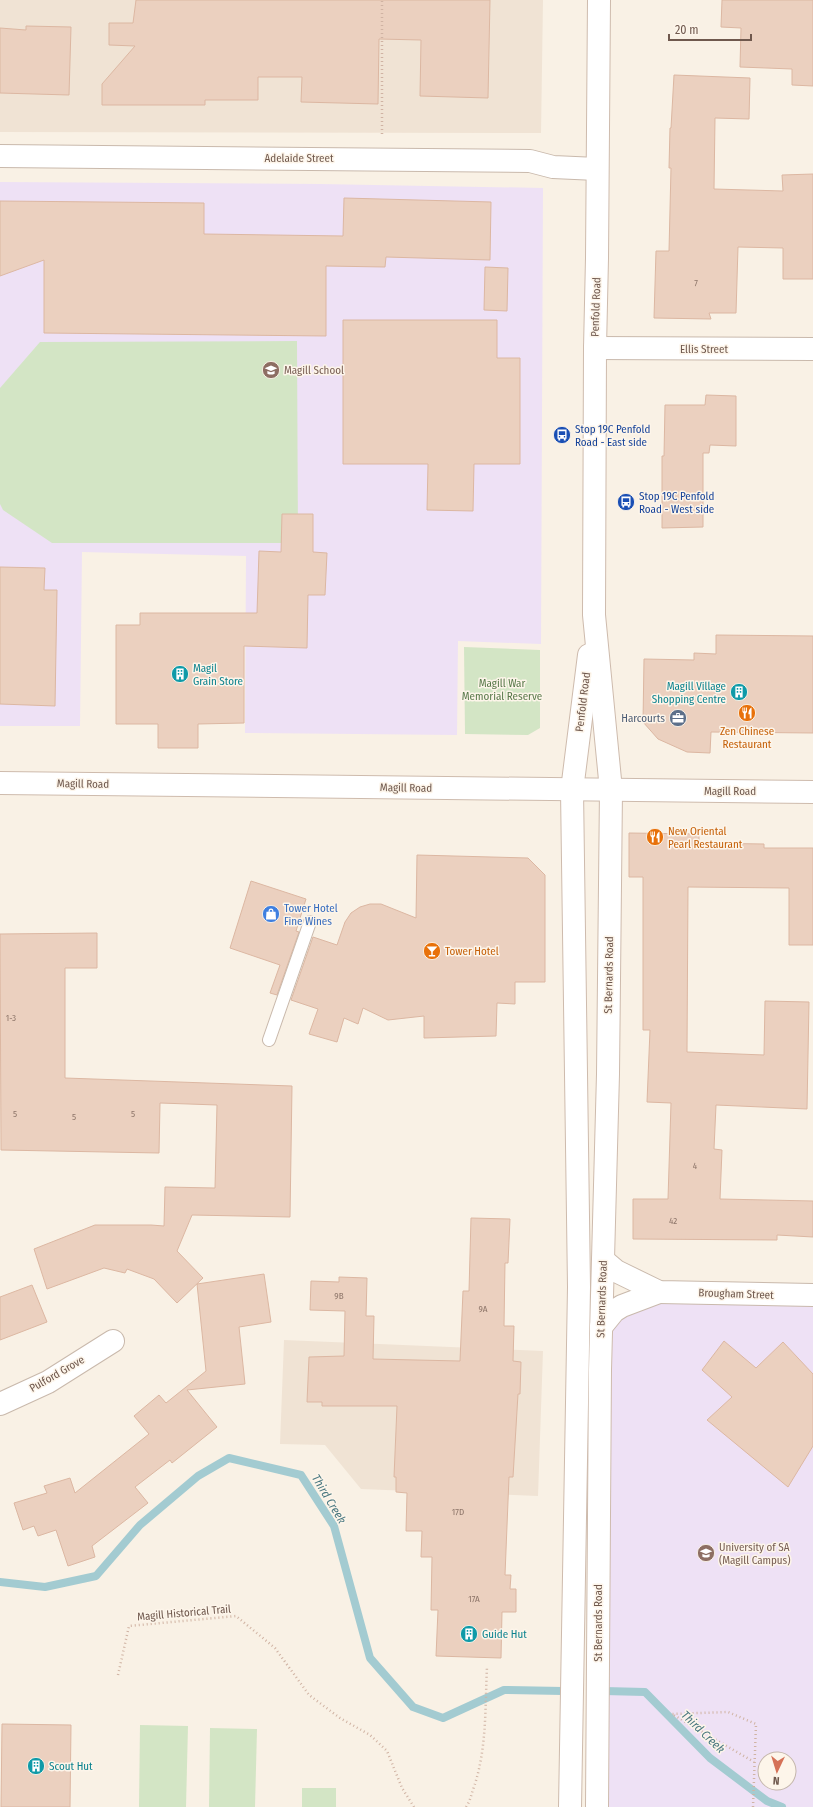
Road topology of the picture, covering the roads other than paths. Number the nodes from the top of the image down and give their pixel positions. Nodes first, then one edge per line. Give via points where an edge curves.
1 (599, 0) edge
2 (0, 156) edge
3 (597, 169) junction
4 (595, 348) junction
5 (813, 349) edge
6 (594, 615) junction
7 (0, 783) edge
8 (572, 790) junction
9 (611, 790) junction
10 (813, 792) edge
11 (310, 922) dead end
12 (269, 1040) dead end
13 (603, 1260) junction
14 (660, 1292) junction
15 (813, 1295) edge
16 (601, 1327) junction
17 (113, 1341) dead end
18 (0, 1404) edge
19 (570, 1807) edge
20 (596, 1807) edge

1 - 3 main road, Penfold Road
2 - 3 main road, Adelaide Street via 530,161 553,167
3 - 4 main road, Penfold Road
4 - 5 main road, Ellis Street
4 - 6 main road, Penfold Road
6 - 8 main road, Penfold Road
6 - 9 main road, Penfold Road
7 - 8 main road, Magill Road
8 - 9 main road, Magill Road
8 - 19 main road, St Bernards Road via 579,1293
9 - 10 main road, Magill Road
9 - 13 main road, St Bernards Road
11 - 12 lane
13 - 14 main road, Brougham Street via 616,1271
13 - 16 main road, St Bernards Road
14 - 15 main road, Brougham Street
14 - 16 main road, Brougham Street via 622,1306 614,1311
16 - 20 main road, St Bernards Road
17 - 18 main road, Pulford Grove via 48,1382

